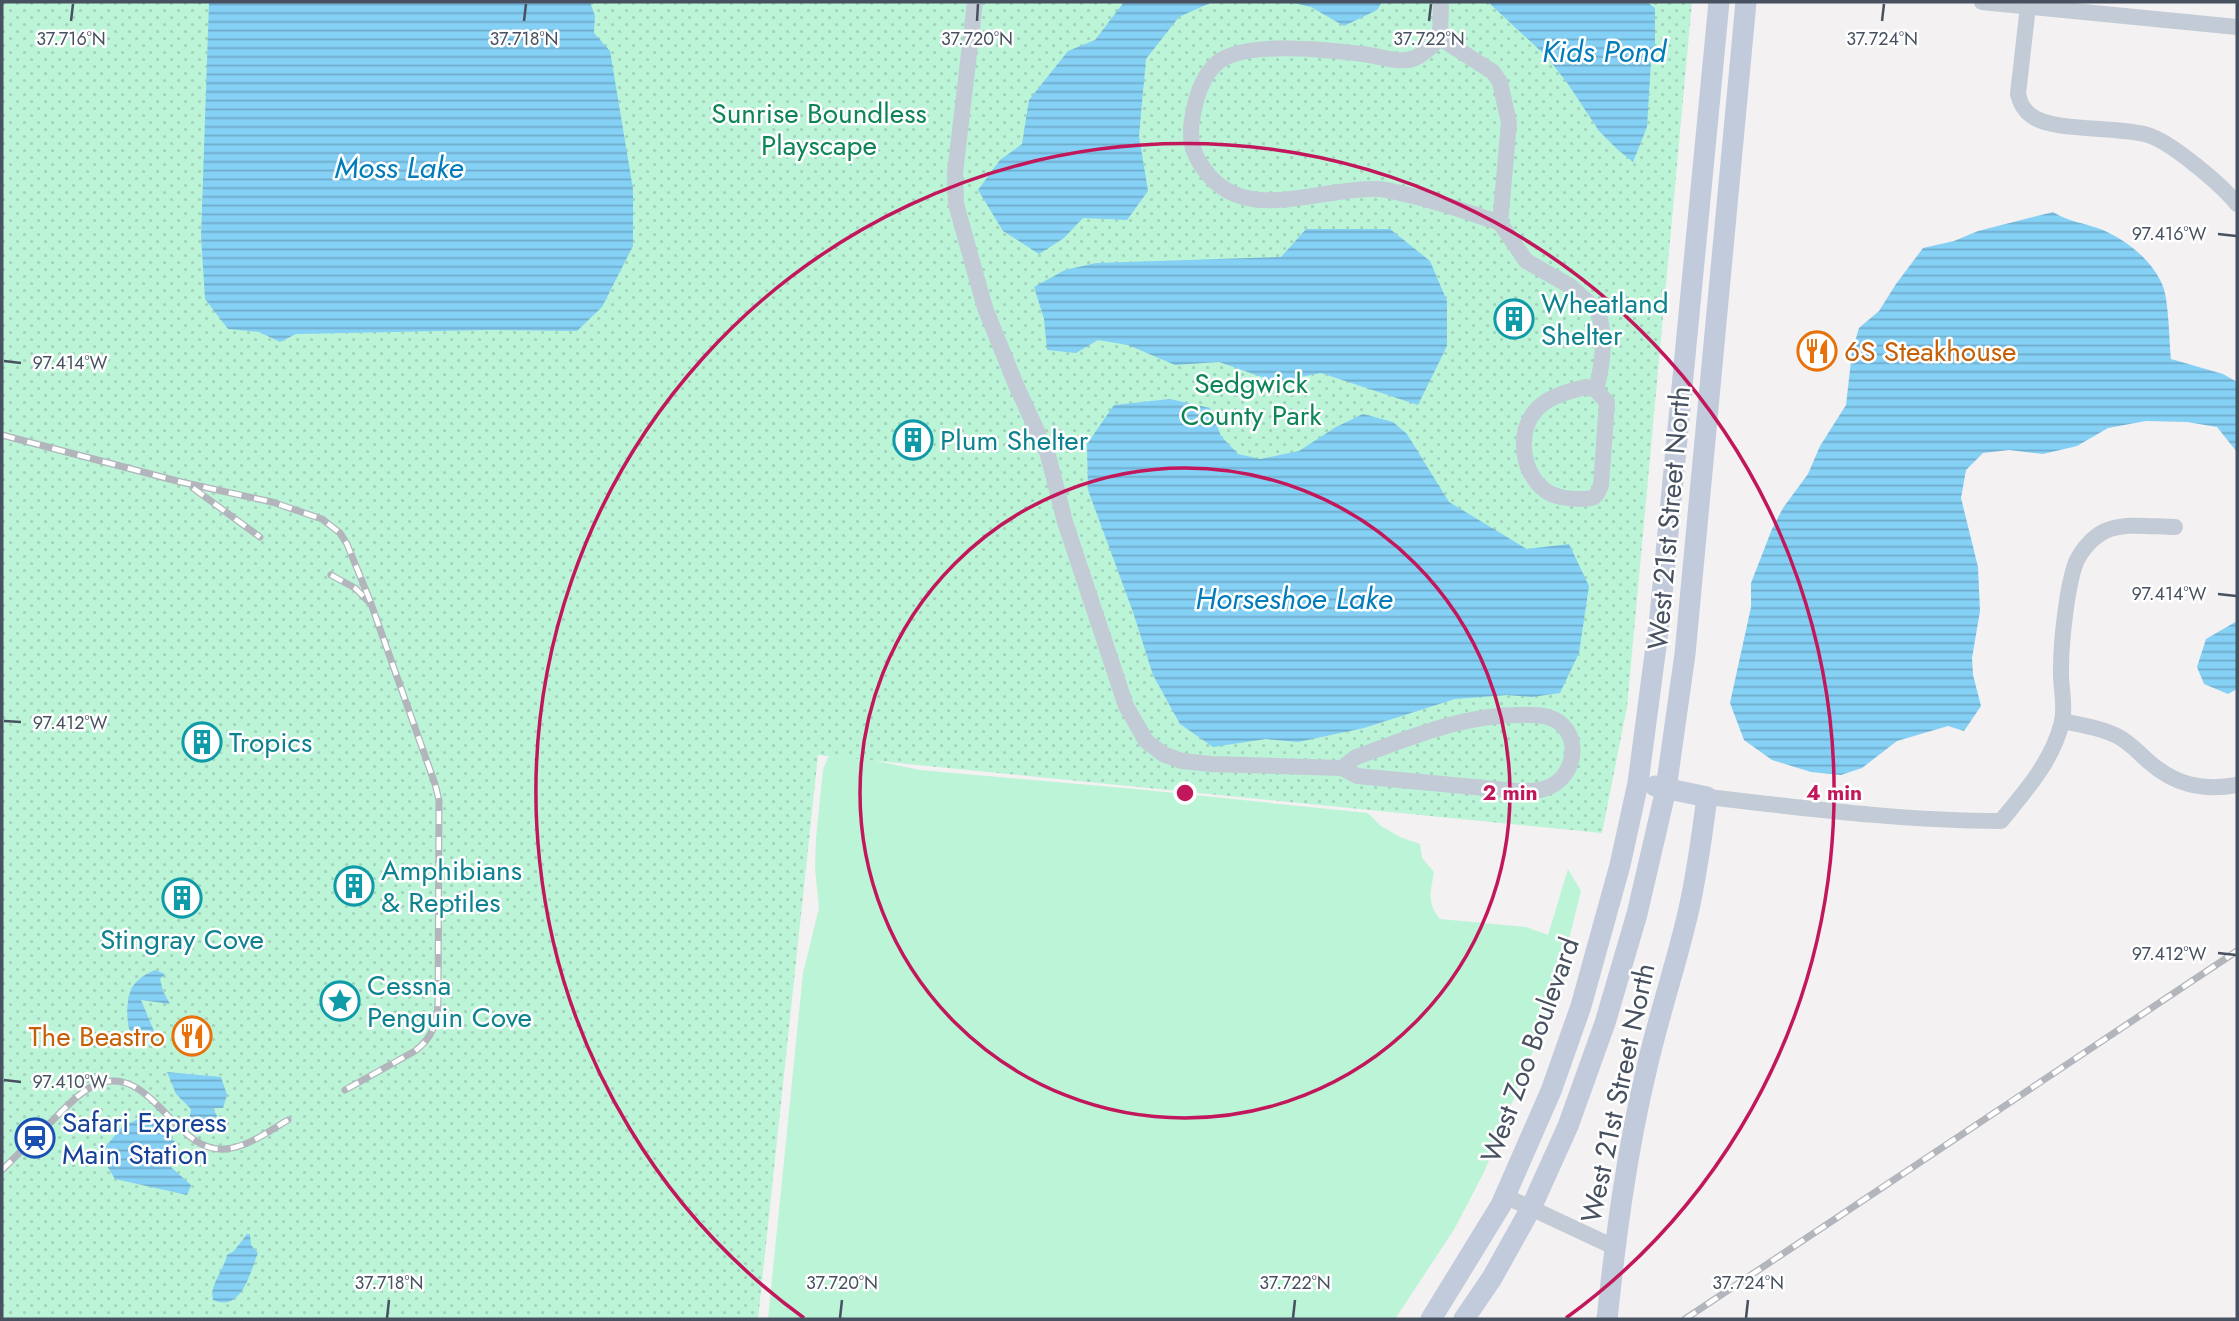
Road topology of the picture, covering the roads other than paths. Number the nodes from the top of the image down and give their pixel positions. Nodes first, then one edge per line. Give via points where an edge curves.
1 (975, 2) edge
2 (1441, 2) edge
3 (1719, 2) edge
4 (1746, 2) edge
5 (1982, 2) edge
6 (2028, 6) junction
7 (2237, 27) edge
8 (1440, 38) junction
9 (2237, 204) edge
10 (1500, 223) junction
11 (1596, 390) junction
12 (2175, 527) dead end
13 (2062, 721) junction
14 (1342, 768) junction
15 (1638, 783) junction
16 (2237, 785) edge
17 (1667, 789) junction
18 (1707, 797) junction
19 (1505, 1196) junction
20 (1531, 1208) junction
21 (1614, 1247) junction
22 (1432, 1319) edge
23 (1464, 1319) edge
24 (1607, 1319) edge

1 - 14 street via 955,173 956,204 985,308 1048,455 1065,522 1126,706 1146,741 1182,761
2 - 8 street
3 - 15 main road, West 21st Street North via 1660,616
4 - 17 main road, West 21st Street North via 1685,654
5 - 6 street
6 - 7 street
6 - 9 street via 2018,94 2033,117 2164,141 2225,189
8 - 10 street via 1493,72 1500,82 1509,123
8 - 10 street via 1415,58 1402,60 1303,49 1234,53 1217,63 1199,92 1190,139 1195,157 1219,186 1251,200 1380,189
10 - 11 street via 1527,261 1570,286 1598,311 1603,344
11 - 11 street via 1586,387 1548,400 1525,431 1529,471 1546,491 1561,498 1592,499 1601,485 1607,402
12 - 13 street via 2106,531 2084,548 2077,560 2061,664
13 - 16 street via 2121,738 2176,781 2208,788
13 - 18 street via 2040,773 2001,821
14 - 14 street via 1357,776 1531,791 1560,780 1571,765 1572,740 1560,722 1550,717 1505,715 1460,721 1356,757
15 - 17 main road
15 - 19 main road, West Zoo Boulevard via 1581,1006 1551,1091
17 - 18 main road
17 - 20 main road, West Zoo Boulevard via 1605,1023 1568,1126
18 - 21 main road, West 21st Street North via 1688,914 1646,1069
19 - 20 street
19 - 22 main road, West Zoo Boulevard
20 - 21 street
20 - 23 main road, West Zoo Boulevard
21 - 24 main road, West 21st Street North

